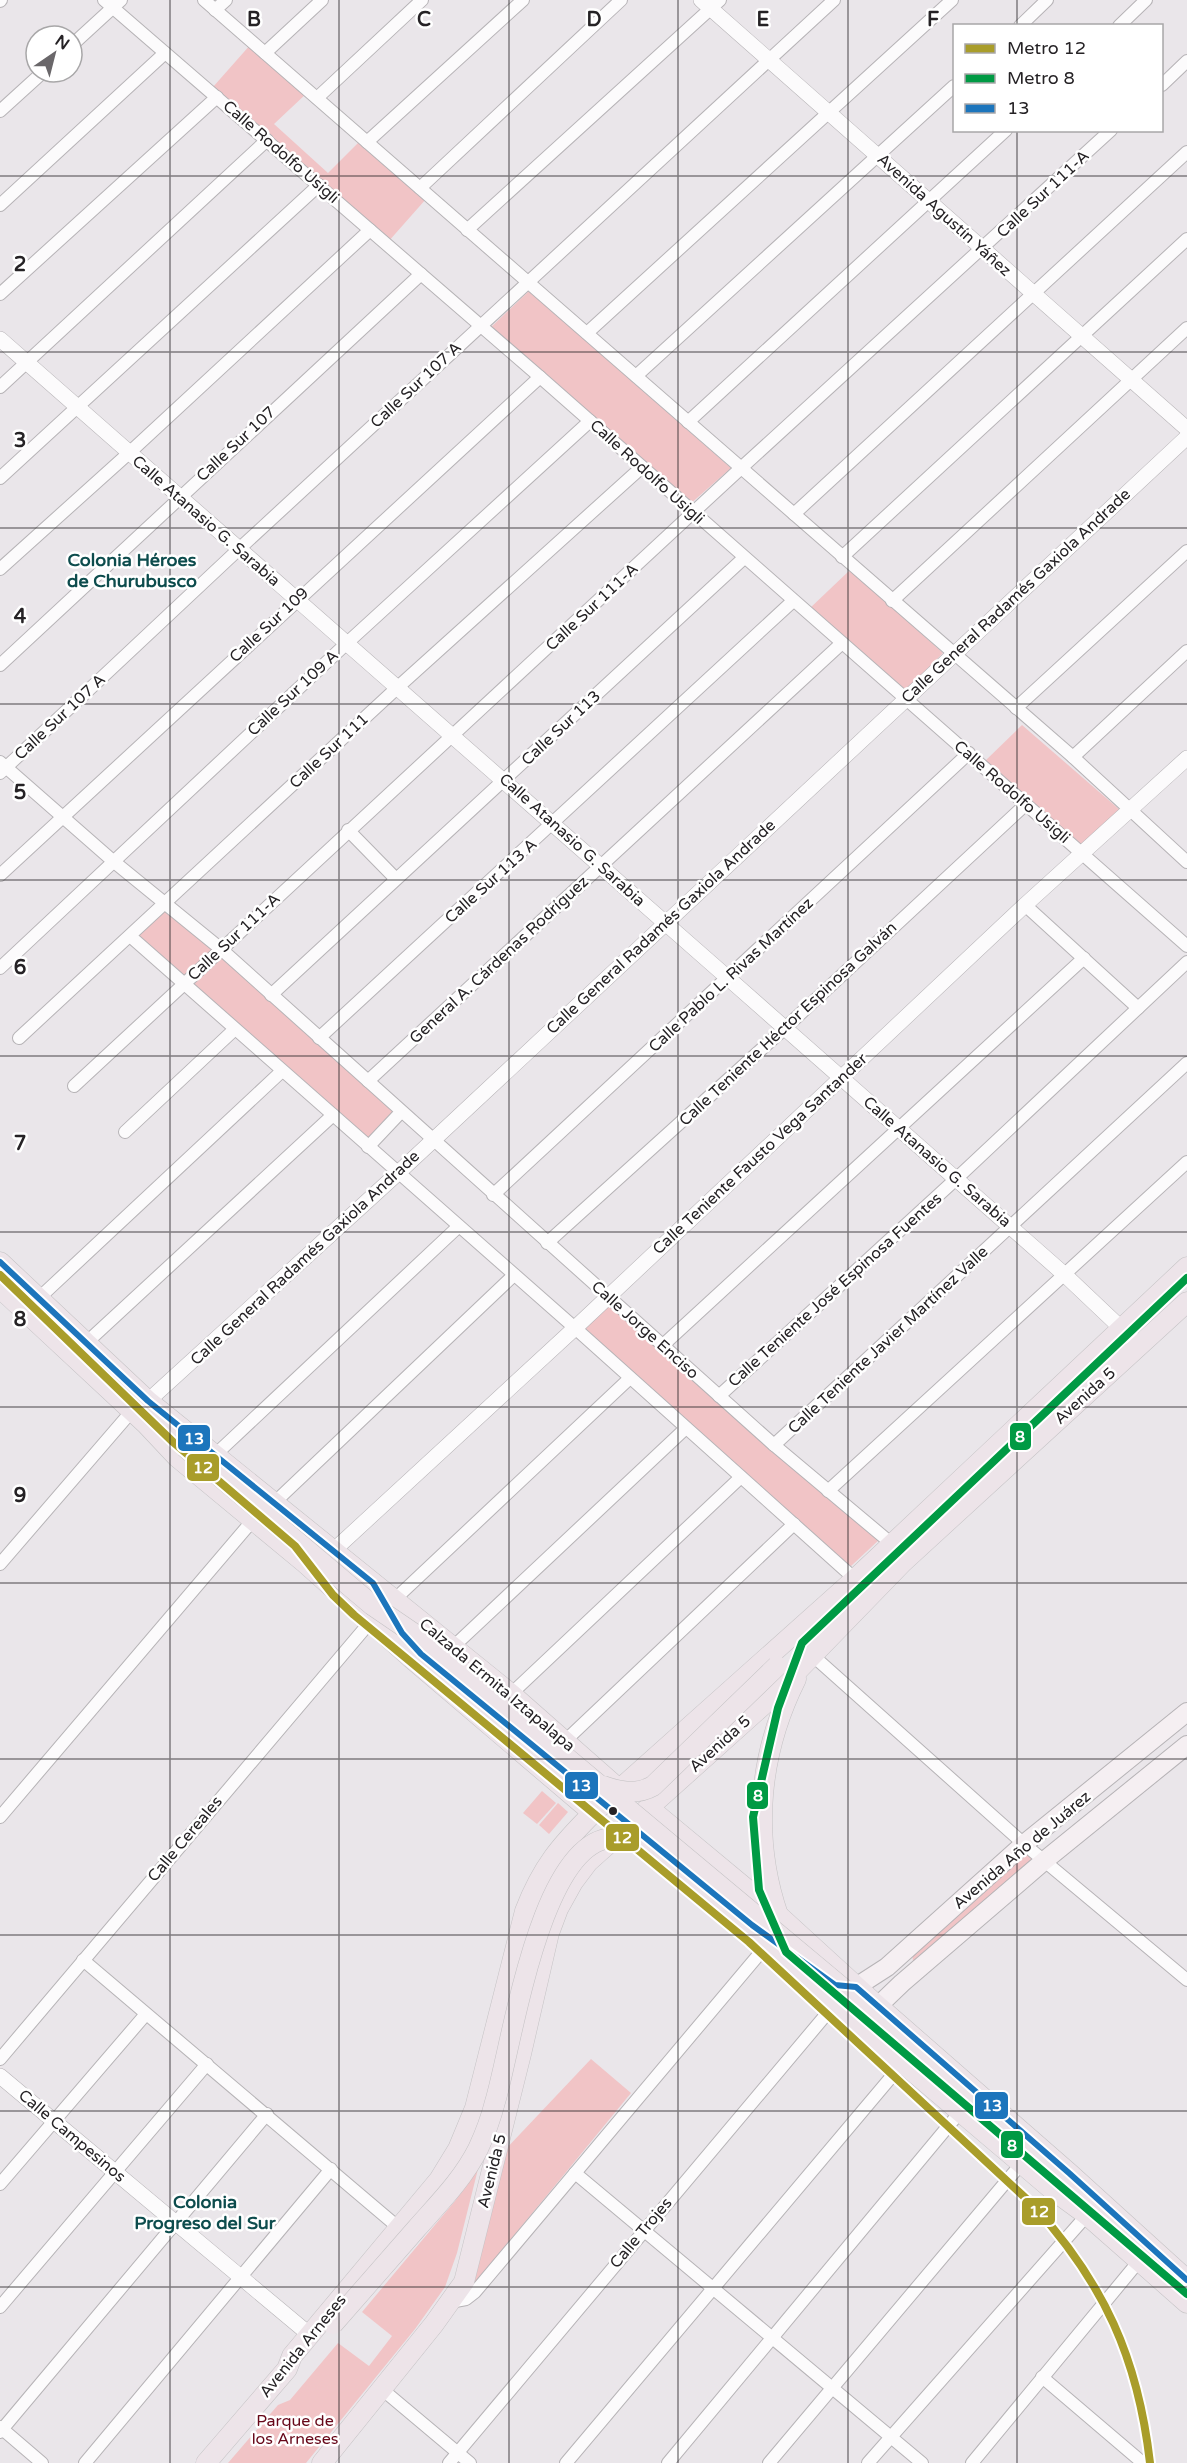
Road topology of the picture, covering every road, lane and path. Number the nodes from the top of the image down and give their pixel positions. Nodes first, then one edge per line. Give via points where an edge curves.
1 (204, 0) edge
2 (226, 0) edge
3 (322, 0) edge
4 (422, 0) edge
5 (523, 0) edge
6 (621, 0) edge
7 (834, 0) edge
8 (952, 0) edge
9 (1047, 0) edge
10 (1146, 0) edge
11 (112, 3) edge
12 (711, 3) edge
13 (215, 10) junction
14 (1022, 24) edge
15 (1121, 24) edge
16 (84, 32) edge
17 (165, 53) junction
18 (265, 53) junction
19 (769, 60) junction
20 (1187, 61) edge
21 (1163, 83) edge
22 (30, 84) edge
23 (953, 87) edge
24 (217, 97) junction
25 (317, 98) junction
26 (0, 111) edge
27 (829, 113) junction
28 (1004, 132) edge
29 (1110, 132) edge
30 (267, 140) junction
31 (367, 142) junction
32 (1187, 152) edge
33 (879, 157) junction
34 (319, 185) junction
35 (420, 188) junction
36 (930, 202) junction
37 (0, 205) edge
38 (370, 230) junction
39 (467, 230) junction
40 (1187, 239) edge
41 (982, 249) junction
42 (421, 274) junction
43 (528, 283) junction
44 (0, 294) edge
45 (1033, 294) junction
46 (480, 326) junction
47 (1187, 328) edge
48 (587, 333) junction
49 (1082, 337) junction
50 (0, 339) edge
51 (27, 363) junction
52 (636, 376) junction
53 (540, 377) junction
54 (1131, 379) junction
55 (0, 387) edge
56 (78, 408) junction
57 (590, 421) junction
58 (688, 422) junction
59 (1187, 429) edge
60 (1187, 437) edge
61 (129, 453) junction
62 (642, 468) junction
63 (740, 469) junction
64 (0, 478) edge
65 (179, 497) junction
66 (692, 513) junction
67 (794, 514) junction
68 (239, 549) junction
69 (1187, 551) edge
70 (842, 557) junction
71 (744, 558) junction
72 (0, 569) edge
73 (297, 600) junction
74 (793, 601) junction
75 (892, 601) junction
76 (347, 643) junction
77 (842, 643) junction
78 (1187, 651) edge
79 (953, 653) junction
80 (0, 665) edge
81 (398, 687) junction
82 (905, 699) junction
83 (1016, 708) junction
84 (453, 736) junction
85 (969, 753) junction
86 (1073, 757) junction
87 (1187, 758) edge
88 (2, 768) edge
89 (505, 781) junction
90 (1026, 804) junction
91 (1131, 810) junction
92 (63, 817) junction
93 (554, 824) junction
94 (348, 830) junction
95 (1083, 854) junction
96 (113, 861) junction
97 (1187, 862) edge
98 (601, 866) junction
99 (0, 875) edge
100 (396, 879) junction
101 (164, 903) junction
102 (1025, 905) junction
103 (665, 922) junction
104 (130, 936) junction
105 (1187, 946) edge
106 (220, 949) junction
107 (1083, 958) junction
108 (1187, 962) edge
109 (0, 968) edge
110 (729, 978) junction
111 (185, 983) junction
112 (272, 995) junction
113 (1138, 1008) junction
114 (785, 1028) junction
115 (235, 1029) junction
116 (19, 1038) dead end
117 (319, 1038) junction
118 (1187, 1064) edge
119 (282, 1071) junction
120 (842, 1078) junction
121 (368, 1081) junction
122 (74, 1086) dead end
123 (401, 1112) junction
124 (333, 1115) junction
125 (899, 1129) junction
126 (125, 1132) dead end
127 (433, 1140) junction
128 (368, 1147) junction
129 (1187, 1162) edge
130 (398, 1173) junction
131 (956, 1179) junction
132 (493, 1195) junction
133 (458, 1227) junction
134 (1011, 1227) junction
135 (547, 1243) junction
136 (0, 1262) edge
137 (1187, 1267) edge
138 (514, 1275) junction
139 (1065, 1275) junction
140 (0, 1288) edge
141 (608, 1296) junction
142 (38, 1299) junction
143 (1187, 1302) edge
144 (575, 1328) junction
145 (1122, 1329) junction
146 (86, 1344) junction
147 (662, 1346) junction
148 (1140, 1346) junction
149 (630, 1378) junction
150 (719, 1396) junction
151 (148, 1401) junction
152 (138, 1418) junction
153 (686, 1428) junction
154 (774, 1445) junction
155 (215, 1455) junction
156 (741, 1477) junction
157 (828, 1491) junction
158 (274, 1503) junction
159 (253, 1520) junction
160 (794, 1524) junction
161 (892, 1544) junction
162 (333, 1551) junction
163 (0, 1564) edge
164 (855, 1579) junction
165 (373, 1584) junction
166 (875, 1589) junction
167 (394, 1600) junction
168 (371, 1621) junction
169 (453, 1647) junction
170 (810, 1655) junction
171 (511, 1694) junction
172 (1187, 1712) edge
173 (1187, 1745) edge
174 (571, 1746) junction
175 (588, 1777) junction
176 (556, 1781) junction
177 (1103, 1782) junction
178 (620, 1790) junction
179 (1118, 1802) junction
180 (649, 1808) junction
181 (593, 1813) junction
182 (0, 1817) edge
183 (626, 1830) junction
184 (1024, 1844) junction
185 (706, 1855) junction
186 (1044, 1861) junction
187 (674, 1862) junction
188 (688, 1880) junction
189 (778, 1915) junction
190 (766, 1946) junction
191 (83, 1960) junction
192 (886, 1967) junction
193 (1187, 1980) edge
194 (902, 1983) junction
195 (856, 1987) junction
196 (835, 2004) junction
197 (878, 2007) junction
198 (146, 2014) junction
199 (0, 2059) edge
200 (903, 2063) junction
201 (207, 2064) junction
202 (0, 2076) edge
203 (960, 2112) junction
204 (267, 2114) junction
205 (53, 2120) junction
206 (1021, 2164) junction
207 (331, 2169) junction
208 (115, 2172) junction
209 (575, 2173) junction
210 (0, 2184) edge
211 (1087, 2215) junction
212 (175, 2223) junction
213 (399, 2228) junction
214 (644, 2230) junction
215 (1139, 2261) junction
216 (241, 2279) junction
217 (1187, 2280) edge
218 (714, 2288) junction
219 (450, 2302) junction
220 (1187, 2303) edge
221 (0, 2307) edge
222 (310, 2335) junction
223 (773, 2338) junction
224 (286, 2369) junction
225 (1042, 2377) junction
226 (832, 2388) junction
227 (383, 2390) junction
228 (1, 2430) edge
229 (890, 2436) junction
230 (458, 2453) junction
231 (42, 2463) edge
232 (85, 2463) edge
233 (206, 2463) edge
234 (322, 2463) edge
235 (449, 2463) edge
236 (470, 2463) edge
237 (566, 2463) edge
238 (668, 2463) edge
239 (769, 2463) edge
240 (868, 2463) edge
241 (922, 2463) edge
242 (972, 2463) edge
243 (1143, 2463) edge

1 - 13 street
2 - 13 street
3 - 18 street
4 - 25 street
5 - 31 street
6 - 35 street
7 - 19 street, Calle Sur 107 A
8 - 27 street
9 - 14 street
10 - 15 street
11 - 16 street
11 - 17 street, Calle Rodolfo Usigli
12 - 19 street, Avenida Agustín Yáñez
12 - 39 street
13 - 18 street
17 - 24 street, Calle Rodolfo Usigli
17 - 37 street
18 - 25 street
19 - 27 street, Avenida Agustín Yáñez
19 - 43 street, Calle Sur 107 A
20 - 21 street
22 - 26 street
23 - 33 street
24 - 30 street, Calle Rodolfo Usigli
24 - 44 street
25 - 31 street
27 - 33 street, Avenida Agustín Yáñez
27 - 48 street
28 - 36 street
29 - 41 street, Calle Sur 111-A
30 - 34 street, Calle Rodolfo Usigli
30 - 51 street
31 - 35 street
32 - 45 street
33 - 36 street, Avenida Agustín Yáñez
33 - 52 street
34 - 38 street, Calle Rodolfo Usigli
34 - 56 street
35 - 39 street
36 - 41 street, Avenida Agustín Yáñez
36 - 58 street
38 - 42 street, Calle Rodolfo Usigli
38 - 61 street
39 - 43 street
40 - 49 street
41 - 45 street, Avenida Agustín Yáñez
41 - 63 street, Calle Sur 111-A
42 - 46 street, Calle Rodolfo Usigli
42 - 65 street, Calle Sur 107
43 - 46 street, Calle Sur 107 A
43 - 48 street
45 - 49 street, Avenida Agustín Yáñez
45 - 67 street
46 - 53 street, Calle Rodolfo Usigli
46 - 68 street, Calle Sur 107 A
47 - 54 street
48 - 52 street
49 - 54 street, Avenida Agustín Yáñez
49 - 70 street
50 - 51 street, Calle Atanasio G. Sarabia
51 - 55 street
51 - 56 street, Calle Atanasio G. Sarabia
52 - 58 street
53 - 57 street, Calle Rodolfo Usigli
53 - 73 street, Calle Sur 109
54 - 59 street, Avenida Agustín Yáñez
54 - 75 street
56 - 61 street, Calle Atanasio G. Sarabia
56 - 64 street
57 - 62 street, Calle Rodolfo Usigli
57 - 76 street, Calle Sur 109 A
58 - 63 street
60 - 79 street, Calle General Radamés Gaxiola Andrade
61 - 65 street, Calle Atanasio G. Sarabia
61 - 72 street
62 - 66 street, Calle Rodolfo Usigli
62 - 81 street, Calle Sur 111
63 - 66 street, Calle Sur 111-A
63 - 67 street
65 - 68 street, Calle Atanasio G. Sarabia
65 - 80 street, Calle Sur 107
66 - 71 street, Calle Rodolfo Usigli
66 - 84 street, Calle Sur 111-A
67 - 70 street
68 - 73 street, Calle Atanasio G. Sarabia
68 - 88 street, Calle Sur 107 A
69 - 83 street
70 - 75 street
71 - 74 street, Calle Rodolfo Usigli
71 - 89 street, Calle Sur 113
73 - 76 street, Calle Atanasio G. Sarabia
73 - 92 street, Calle Sur 109
74 - 77 street, Calle Rodolfo Usigli
74 - 93 street, Calle Sur 113 A
75 - 79 street
76 - 81 street, Calle Atanasio G. Sarabia
76 - 96 street, Calle Sur 109 A
77 - 82 street, Calle Rodolfo Usigli
77 - 98 street, General A. Cárdenas Rodríguez
78 - 86 street
79 - 82 street, Calle General Radamés Gaxiola Andrade
79 - 83 street
81 - 84 street, Calle Atanasio G. Sarabia
81 - 101 street, Calle Sur 111
82 - 85 street, Calle Rodolfo Usigli
82 - 103 street, Calle General Radamés Gaxiola Andrade
83 - 86 street
84 - 89 street, Calle Atanasio G. Sarabia
84 - 94 street, Calle Sur 111-A
85 - 90 street, Calle Rodolfo Usigli
85 - 110 street, Calle Pablo L. Rivas Martínez
86 - 91 street
87 - 91 street, Calle Teniente Fausto Vega Santander
88 - 92 street, Calle Jorge Enciso
89 - 93 street, Calle Atanasio G. Sarabia
89 - 100 street, Calle Sur 113
90 - 95 street, Calle Rodolfo Usigli
90 - 114 street, Calle Teniente Héctor Espinosa Galván
91 - 95 street, Calle Teniente Fausto Vega Santander
91 - 97 street
92 - 96 street, Calle Jorge Enciso
92 - 99 street, Calle Sur 109
93 - 98 street, Calle Atanasio G. Sarabia
93 - 117 street, Calle Sur 113 A
94 - 100 street
94 - 106 street, Calle Sur 111-A
95 - 102 street, Calle Teniente Fausto Vega Santander
95 - 105 street, Calle Rodolfo Usigli
96 - 101 street, Calle Jorge Enciso
96 - 109 street, Calle Sur 109 A
98 - 103 street, Calle Atanasio G. Sarabia
98 - 121 street, General A. Cárdenas Rodríguez
100 - 112 street, Calle Sur 113
101 - 104 street, Calle Sur 111
101 - 106 street, Calle Jorge Enciso
102 - 107 street
102 - 120 street, Calle Teniente Fausto Vega Santander
103 - 110 street, Calle Atanasio G. Sarabia
103 - 127 street, Calle General Radamés Gaxiola Andrade
104 - 111 street
104 - 116 street, Calle Sur 111
106 - 111 street, Calle Sur 111-A
106 - 112 street, Calle Jorge Enciso
107 - 113 street
107 - 125 street
108 - 113 street, Calle Teniente José Espinosa Fuentes
110 - 114 street, Calle Atanasio G. Sarabia
110 - 132 street, Calle Pablo L. Rivas Martínez
111 - 115 street
111 - 122 street, Calle Sur 111-A
112 - 117 street, Calle Jorge Enciso
113 - 131 street, Calle Teniente José Espinosa Fuentes
114 - 120 street, Calle Atanasio G. Sarabia
114 - 135 street, Calle Teniente Héctor Espinosa Galván
115 - 119 street
115 - 126 street
117 - 121 street, Calle Jorge Enciso
118 - 134 street, Calle Teniente Javier Martínez Valle
119 - 124 street
119 - 142 street
120 - 125 street, Calle Atanasio G. Sarabia
120 - 141 street, Calle Teniente Fausto Vega Santander
121 - 123 street, Calle Jorge Enciso
123 - 127 street, Calle Jorge Enciso
123 - 128 street
124 - 128 street
124 - 146 street
125 - 131 street, Calle Atanasio G. Sarabia
125 - 147 street
127 - 130 street, Calle General Radamés Gaxiola Andrade
127 - 132 street, Calle Jorge Enciso
128 - 130 street
129 - 139 street
130 - 133 street
130 - 151 street, Calle General Radamés Gaxiola Andrade
131 - 134 street, Calle Atanasio G. Sarabia
131 - 150 street, Calle Teniente José Espinosa Fuentes
132 - 135 street, Calle Jorge Enciso
133 - 138 street
133 - 155 street
134 - 139 street, Calle Atanasio G. Sarabia
134 - 154 street, Calle Teniente Javier Martínez Valle
135 - 141 street, Calle Jorge Enciso
136 - 142 main road, Calzada Ermita Iztapalapa
137 - 145 main road, Avenida 5
138 - 144 street
138 - 158 street
139 - 145 street, Calle Atanasio G. Sarabia
139 - 157 street
140 - 152 main road, Calzada Ermita Iztapalapa
141 - 144 street, Calle Teniente Fausto Vega Santander
141 - 147 street, Calle Jorge Enciso
142 - 146 main road, Calzada Ermita Iztapalapa
143 - 148 main road, Avenida 5
144 - 149 street
144 - 162 street, Calle Teniente Fausto Vega Santander
145 - 148 street, Calle Atanasio G. Sarabia
145 - 161 main road, Avenida 5
146 - 151 main road, Calzada Ermita Iztapalapa
147 - 150 street, Calle Jorge Enciso
148 - 166 main road, Avenida 5
149 - 153 street
149 - 167 street
150 - 154 street, Calle Jorge Enciso
151 - 152 street, Calle General Radamés Gaxiola Andrade
151 - 155 main road, Calzada Ermita Iztapalapa
152 - 159 main road, Calzada Ermita Iztapalapa via 177,1457
152 - 163 street
152 - 175 main road, Calzada Ermita Iztapalapa, bridge via 184,1447 372,1605 435,1648
153 - 156 street
153 - 169 street
154 - 157 street, Calle Jorge Enciso
155 - 158 main road, Calzada Ermita Iztapalapa
156 - 160 street
156 - 171 street
157 - 161 street, Calle Jorge Enciso
158 - 162 main road, Calzada Ermita Iztapalapa
159 - 168 main road, Calzada Ermita Iztapalapa
159 - 182 street
160 - 164 street
160 - 174 street
161 - 164 main road, Avenida 5
162 - 165 main road, Calzada Ermita Iztapalapa
164 - 178 main road, Avenida 5
165 - 167 main road, Calzada Ermita Iztapalapa
165 - 187 main road, Calzada Ermita Iztapalapa, bridge via 402,1633 421,1654
166 - 170 main road, Avenida 5
166 - 175 main road, bridge via 841,1609 653,1786 642,1791 623,1791
167 - 169 main road, Calzada Ermita Iztapalapa
168 - 176 main road, Calzada Ermita Iztapalapa
168 - 191 street, Calle Cereales
169 - 171 main road, Calzada Ermita Iztapalapa
170 - 180 main road, Avenida 5 via 771,1698
170 - 184 street
170 - 189 main road via 780,1714 764,1776 762,1837 767,1877
171 - 174 main road, Calzada Ermita Iztapalapa
172 - 177 main road, Avenida Año de Juárez
173 - 179 main road, Avenida Año de Juárez
174 - 176 main road via 579,1767 573,1775
174 - 178 main road, Calzada Ermita Iztapalapa
175 - 211 main road, Calzada Ermita Iztapalapa, bridge via 857,2000 1054,2173
176 - 181 main road, Calzada Ermita Iztapalapa
177 - 179 main road
177 - 184 main road, Avenida Año de Juárez
178 - 181 main road, Avenida 5
179 - 186 main road, Avenida Año de Juárez
180 - 183 main road, Avenida 5
180 - 185 main road, Calzada Ermita Iztapalapa
181 - 213 main road, Avenida 5 via 560,1846 534,1888 472,2118 439,2180
183 - 188 main road, Calzada Ermita Iztapalapa
183 - 219 main road, Avenida 5 via 588,1862 573,1882 549,1933 464,2282
184 - 186 street
184 - 192 main road, Avenida Año de Juárez
185 - 188 main road via 695,1856 688,1862
185 - 189 main road, Calzada Ermita Iztapalapa
186 - 193 street
186 - 194 main road, Avenida Año de Juárez
187 - 195 main road, Calzada Ermita Iztapalapa via 752,1926 836,1985
187 - 224 main road, bridge via 630,1840 612,1837 593,1844 570,1868 534,1941 496,2101 474,2156 442,2199 298,2366
188 - 190 main road, Calzada Ermita Iztapalapa
189 - 195 main road, Calzada Ermita Iztapalapa
190 - 196 main road, Calzada Ermita Iztapalapa
190 - 209 street
191 - 198 street
191 - 199 street, Calle Cereales
192 - 194 main road
192 - 195 main road, Avenida Año de Juárez
194 - 197 main road, Avenida Año de Juárez
195 - 197 main road, Calzada Ermita Iztapalapa
196 - 200 main road, Calzada Ermita Iztapalapa
196 - 214 street, Calle Trojes
197 - 217 main road, Calzada Ermita Iztapalapa
198 - 201 street
198 - 205 street
200 - 203 main road, Calzada Ermita Iztapalapa
200 - 218 street
201 - 204 street
201 - 208 street
202 - 205 street, Calle Campesinos
203 - 206 main road, Calzada Ermita Iztapalapa
203 - 223 street
204 - 207 street
204 - 212 street
205 - 208 street, Calle Campesinos
205 - 210 street
206 - 211 main road, Calzada Ermita Iztapalapa
206 - 226 street
207 - 213 street
207 - 216 street
208 - 212 street, Calle Campesinos
208 - 221 street
209 - 214 street
209 - 219 street via 475,2292 466,2299
211 - 215 main road, Calzada Ermita Iztapalapa
211 - 229 street
212 - 216 street, Calle Campesinos
212 - 228 street
213 - 222 main road, Avenida Arneses
214 - 218 street
214 - 230 street, Calle Trojes
215 - 220 main road, Calzada Ermita Iztapalapa
215 - 225 street
216 - 222 street, Calle Campesinos
216 - 232 street
218 - 223 street
218 - 237 street
219 - 227 main road
222 - 224 main road, Avenida Arneses
223 - 226 street
223 - 238 street
224 - 233 main road, Avenida Arneses
225 - 242 street
225 - 243 street
226 - 229 street
226 - 239 street
227 - 230 street
227 - 234 main road
228 - 231 street
229 - 240 street
229 - 241 street
230 - 235 street, Calle Trojes
230 - 236 street

